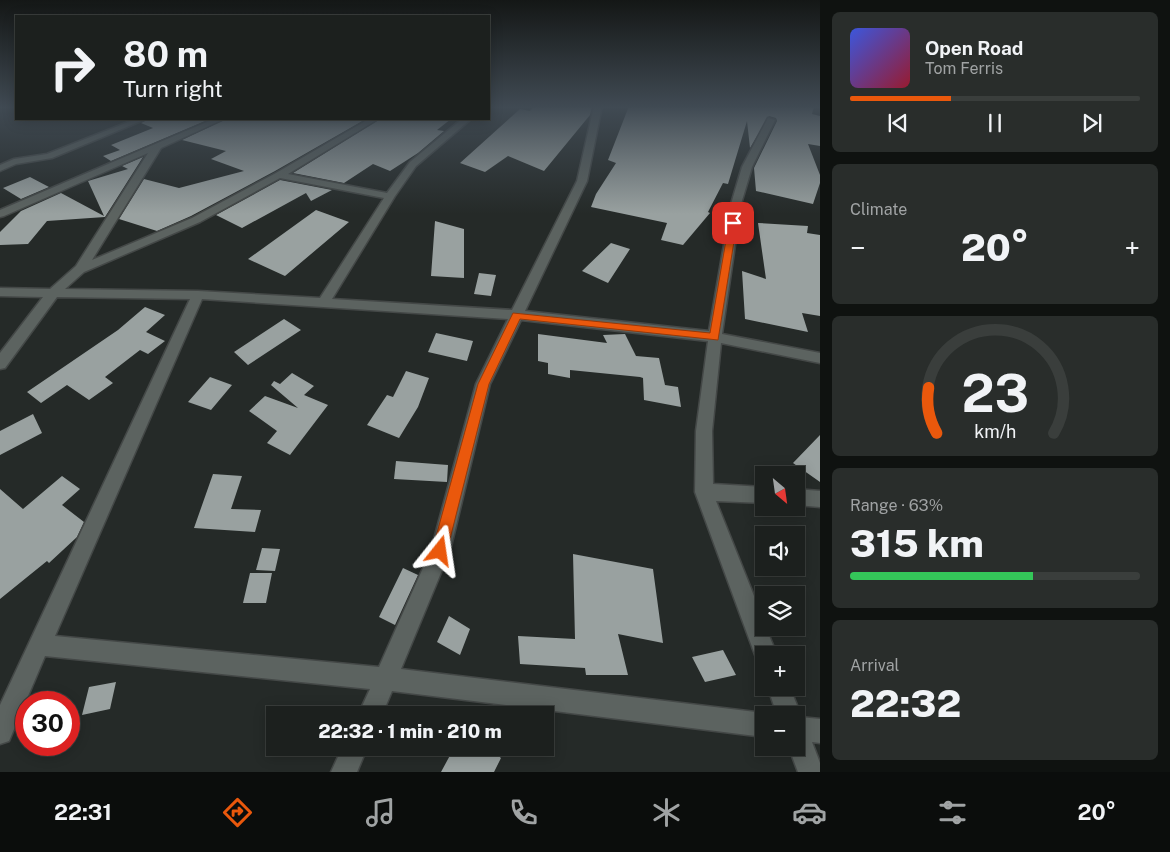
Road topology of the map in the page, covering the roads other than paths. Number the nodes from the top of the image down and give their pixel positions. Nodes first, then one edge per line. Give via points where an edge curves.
1 (83, 142) edge
2 (165, 142) edge
3 (335, 142) edge
4 (439, 142) edge
5 (590, 142) edge
6 (760, 142) edge
7 (158, 145) junction
8 (0, 168) edge
9 (279, 175) junction
10 (390, 196) junction
11 (0, 214) edge
12 (80, 270) junction
13 (0, 292) edge
14 (53, 293) junction
15 (198, 295) junction
16 (322, 303) junction
17 (517, 315) junction
18 (715, 337) junction
19 (820, 358) edge
20 (0, 364) edge
21 (704, 492) junction
22 (755, 495) edge
23 (805, 498) edge
24 (820, 499) edge
25 (40, 645) junction
26 (763, 646) edge
27 (386, 679) junction
28 (374, 706) edge
29 (755, 724) edge
30 (820, 730) edge
31 (805, 731) edge
32 (0, 732) edge
33 (352, 756) edge
34 (805, 756) edge
35 (344, 772) edge
36 (811, 772) edge

1 - 8 street via 48,156
2 - 7 street
3 - 9 street
4 - 10 street via 413,164
5 - 17 street via 582,180
6 - 18 street via 747,167 736,204
7 - 11 street
7 - 12 street
9 - 10 street
9 - 12 street via 196,220
10 - 16 street
12 - 14 street
13 - 14 street
14 - 15 street
14 - 20 street
15 - 16 street
15 - 25 street
16 - 17 street
17 - 18 street
17 - 27 street via 483,384 440,551
18 - 19 street
18 - 21 street via 704,431
21 - 22 street
21 - 26 street
23 - 24 street
25 - 27 street
25 - 32 street
27 - 28 street
27 - 29 street
30 - 31 street
33 - 35 street
34 - 36 street

